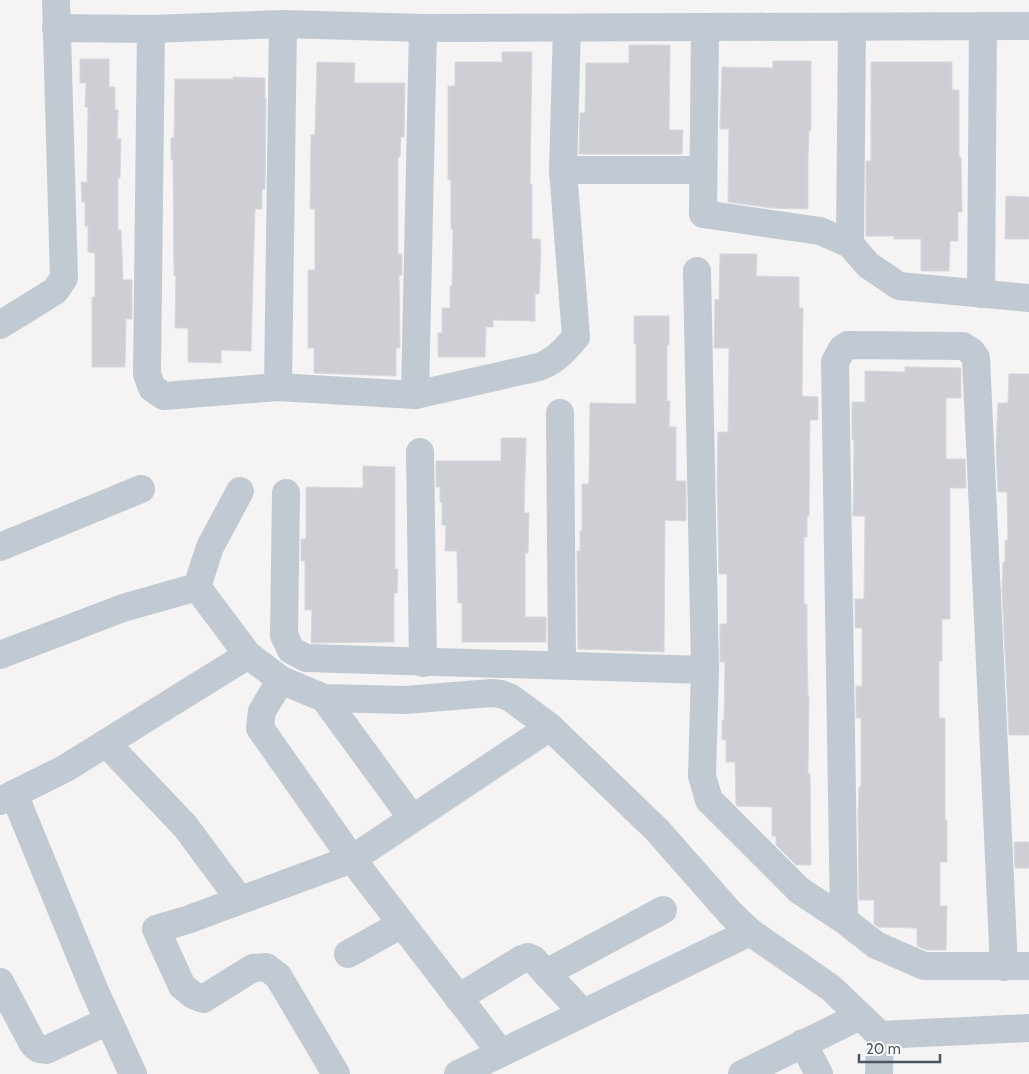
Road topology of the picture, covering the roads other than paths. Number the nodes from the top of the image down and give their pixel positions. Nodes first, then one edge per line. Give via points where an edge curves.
1 (56, 0) edge
2 (283, 24) junction
3 (983, 26) junction
4 (1029, 26) edge
5 (705, 27) junction
6 (852, 27) junction
7 (56, 28) junction
8 (424, 28) junction
9 (567, 28) junction
10 (151, 29) junction
11 (563, 170) junction
12 (703, 170) junction
13 (850, 244) junction
14 (698, 271) dead end
15 (980, 294) junction
16 (1029, 298) edge
17 (0, 325) edge
18 (278, 387) junction
19 (415, 395) junction
20 (560, 413) dead end
21 (420, 452) dead end
22 (141, 489) dead end
23 (240, 491) dead end
24 (286, 493) dead end
25 (0, 547) edge
26 (196, 587) junction
27 (0, 655) edge
28 (248, 655) junction
29 (423, 662) junction
30 (562, 665) junction
31 (705, 670) junction
32 (281, 680) junction
33 (324, 698) junction
34 (550, 727) junction
35 (106, 743) junction
36 (7, 797) edge
37 (412, 818) junction
38 (352, 859) junction
39 (240, 900) junction
40 (663, 910) dead end
41 (844, 920) junction
42 (402, 924) junction
43 (750, 932) junction
44 (348, 954) dead end
45 (1016, 966) edge
46 (546, 973) junction
47 (0, 982) edge
48 (458, 998) junction
49 (583, 1013) junction
50 (860, 1016) junction
51 (108, 1021) junction
52 (1029, 1028) edge
53 (880, 1035) junction
54 (803, 1043) junction
55 (501, 1053) junction
56 (133, 1074) edge
57 (336, 1074) edge
58 (458, 1074) edge
59 (742, 1074) edge
60 (819, 1074) edge
61 (879, 1074) edge

1 - 7 street
2 - 8 street
2 - 10 street
2 - 18 street
3 - 4 street
3 - 6 street
3 - 15 street
5 - 6 street
5 - 9 street
5 - 12 street
6 - 13 street
7 - 10 street
7 - 17 street via 64,278 55,291
8 - 9 street
8 - 19 street
9 - 11 street
10 - 18 street via 147,374 152,388 164,396
11 - 12 street
11 - 19 street via 576,337 562,353 539,367
12 - 13 street via 702,214 820,231
13 - 15 street via 868,265 899,286
14 - 31 street
15 - 16 street
18 - 19 street
20 - 30 street
21 - 29 street
22 - 25 street
23 - 26 street via 210,547
24 - 29 street via 284,635 292,650 306,658
26 - 27 street via 122,608
26 - 28 street
28 - 32 street
28 - 35 street
29 - 30 street
30 - 31 street
31 - 41 street via 702,776 709,800 799,890
32 - 33 street
32 - 38 street via 262,711 260,728
33 - 34 street via 405,700 501,694
33 - 37 street
34 - 37 street
34 - 43 street via 657,830
35 - 36 street via 66,768
35 - 39 street via 185,826
36 - 51 street
37 - 38 street
38 - 39 street
38 - 42 street
39 - 57 street via 156,929 182,986 203,999 253,968 266,967 278,976
40 - 46 street
41 - 45 street via 876,945 924,966
41 - 45 street via 835,362 842,348 848,345 963,346 976,358
42 - 44 street
42 - 48 street
43 - 49 street
43 - 50 street via 831,988
46 - 48 street via 528,957
46 - 49 street
47 - 51 street via 32,1044 38,1049 46,1050
48 - 55 street
49 - 55 street
50 - 53 street
50 - 54 street
51 - 56 street
52 - 53 street
53 - 61 street
54 - 59 street
54 - 60 street
55 - 58 street

